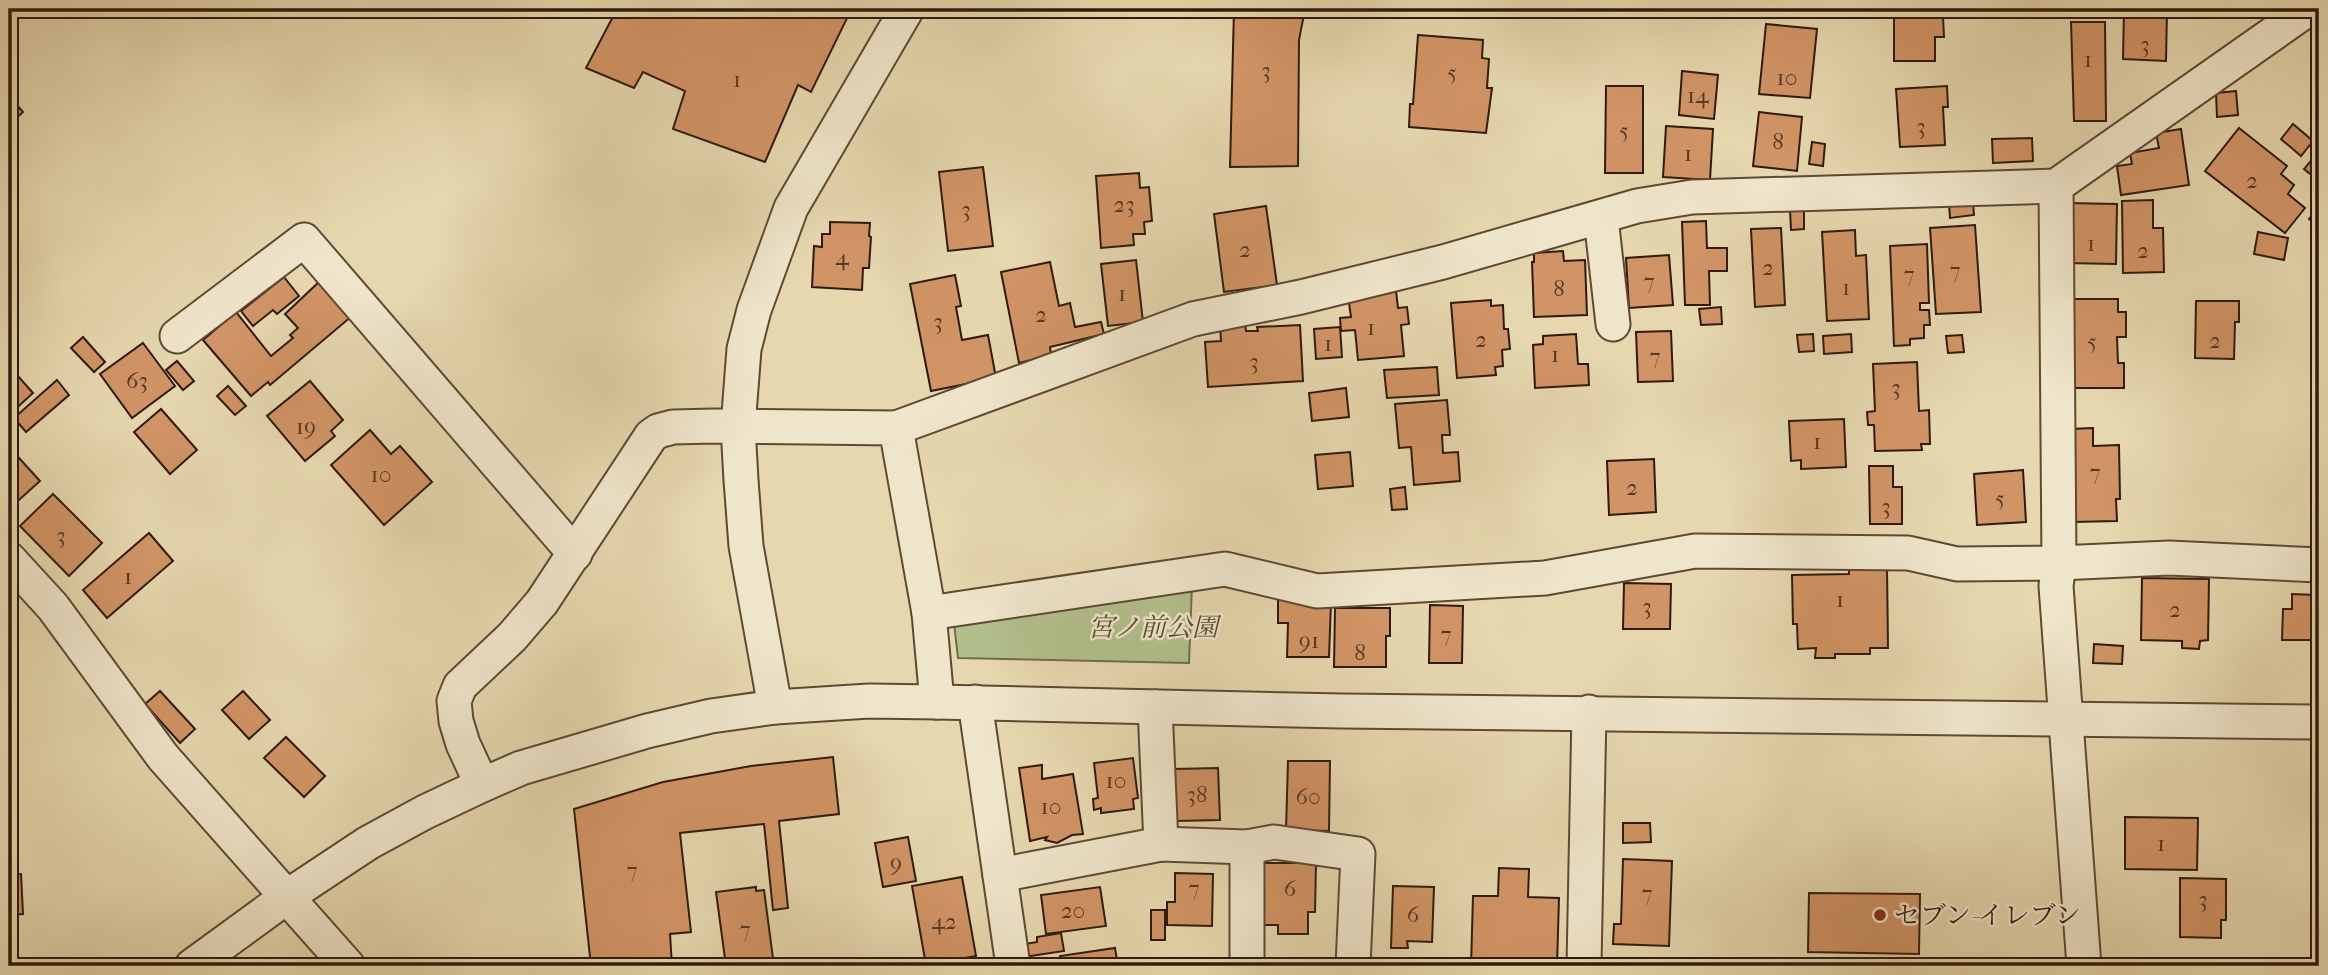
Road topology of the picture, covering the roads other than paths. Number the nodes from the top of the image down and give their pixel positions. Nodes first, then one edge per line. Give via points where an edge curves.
1 (907, 9) edge
2 (2300, 11) edge
3 (2056, 186) junction
4 (1601, 218) junction
5 (1613, 324) dead end
6 (177, 337) dead end
7 (738, 427) junction
8 (896, 428) junction
9 (575, 554) junction
10 (9, 559) edge
11 (2059, 564) junction
12 (2319, 565) edge
13 (929, 613) junction
14 (937, 702) junction
15 (975, 702) junction
16 (775, 707) junction
17 (1155, 707) junction
18 (1589, 712) junction
19 (2066, 719) junction
20 (2319, 722) edge
21 (482, 785) junction
22 (1161, 845) junction
23 (1247, 847) junction
24 (1000, 875) junction
25 (288, 896) junction
26 (192, 966) edge
27 (348, 966) edge
28 (1013, 966) edge
29 (1247, 966) edge
30 (1353, 966) edge
31 (1584, 966) edge
32 (2084, 966) edge

1 - 7 street via 791,208 744,349
2 - 3 street
3 - 4 street via 1692,197 1637,205
3 - 11 street
4 - 5 street
4 - 8 street via 1443,262 1194,319
6 - 9 street via 304,240
7 - 8 street
7 - 9 street via 658,430
7 - 16 street via 746,546
8 - 13 street
9 - 21 street via 542,602 457,693 456,721
10 - 25 street via 53,607 163,757
11 - 12 street via 2169,558
11 - 13 street via 1957,564 1908,553 1695,551 1545,578 1317,591 1225,569
11 - 19 street via 2056,586
13 - 14 street
14 - 15 street
14 - 16 street
15 - 17 street
15 - 24 street
16 - 21 street via 647,731 521,768
17 - 18 street
17 - 22 street
18 - 19 street
18 - 31 street
19 - 20 street
19 - 32 street
21 - 25 street via 368,843
22 - 23 street
22 - 24 street
23 - 29 street
23 - 30 street via 1274,842 1358,854
24 - 28 street
25 - 26 street
25 - 27 street

